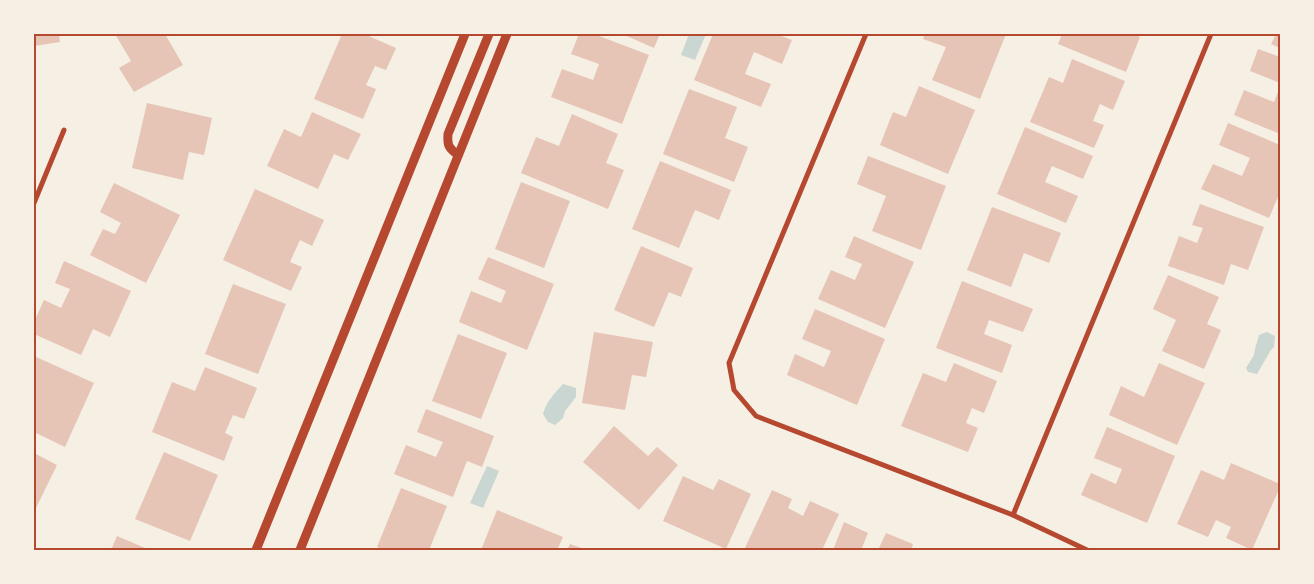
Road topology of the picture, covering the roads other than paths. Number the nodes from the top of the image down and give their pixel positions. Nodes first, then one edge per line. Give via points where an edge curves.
1 (465, 34) edge
2 (489, 34) edge
3 (507, 34) edge
4 (866, 34) edge
5 (1211, 34) edge
6 (64, 130) dead end
7 (458, 155) junction
8 (34, 203) edge
9 (1013, 514) junction
10 (256, 550) edge
11 (300, 550) edge
12 (1087, 550) edge

1 - 10 street
2 - 7 street via 448,134 450,148
3 - 7 street
4 - 9 street via 729,364 734,390 756,416
5 - 9 street
6 - 8 street
7 - 11 street
9 - 12 street

